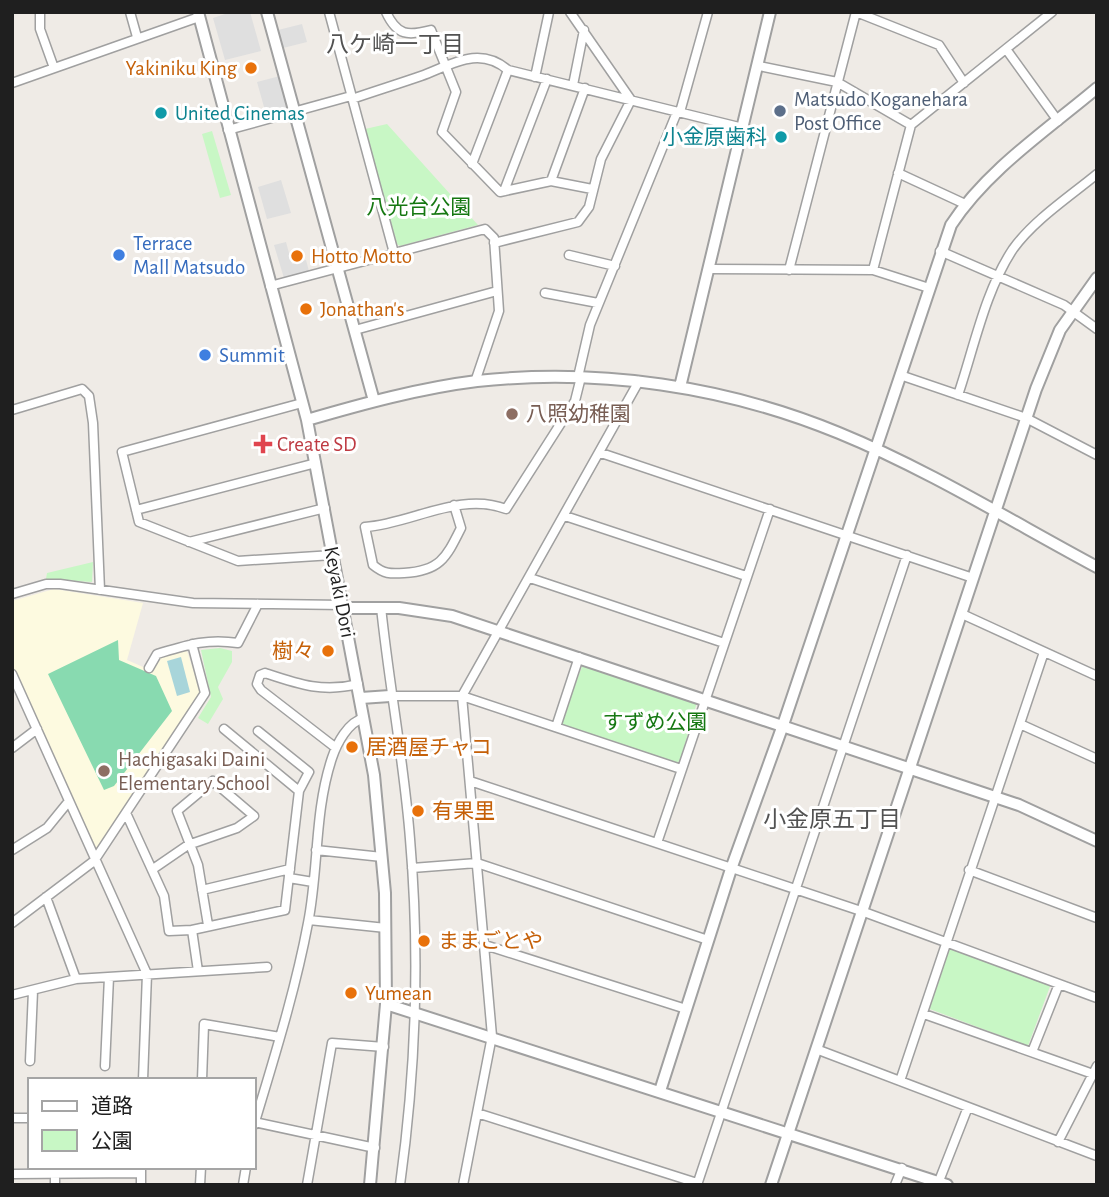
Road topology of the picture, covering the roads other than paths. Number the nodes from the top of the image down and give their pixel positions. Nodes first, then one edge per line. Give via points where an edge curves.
1 (40, 12) edge
2 (130, 12) edge
3 (267, 12) edge
4 (329, 12) edge
5 (386, 12) edge
6 (549, 12) edge
7 (570, 12) edge
8 (708, 12) edge
9 (770, 12) edge
10 (856, 12) edge
11 (1048, 13) edge
12 (199, 14) edge
13 (584, 30) junction
14 (137, 37) junction
15 (1006, 50) junction
16 (446, 65) junction
17 (759, 66) junction
18 (54, 68) junction
19 (508, 70) junction
20 (535, 77) junction
21 (547, 79) junction
22 (837, 82) junction
23 (12, 83) edge
24 (964, 83) junction
25 (573, 85) junction
26 (586, 88) junction
27 (1097, 88) edge
28 (352, 97) junction
29 (631, 100) junction
30 (295, 111) junction
31 (679, 112) junction
32 (1058, 121) junction
33 (911, 125) junction
34 (743, 128) junction
35 (228, 130) junction
36 (472, 164) junction
37 (898, 173) junction
38 (1097, 174) edge
39 (551, 181) junction
40 (592, 189) junction
41 (504, 191) junction
42 (965, 204) junction
43 (494, 243) junction
44 (940, 251) junction
45 (394, 253) junction
46 (569, 255) dead end
47 (615, 266) junction
48 (337, 267) junction
49 (709, 270) junction
50 (789, 270) junction
51 (873, 270) junction
52 (998, 276) junction
53 (1097, 278) edge
54 (270, 286) junction
55 (929, 288) junction
56 (498, 291) junction
57 (545, 293) dead end
58 (598, 303) junction
59 (1072, 310) junction
60 (1097, 329) edge
61 (355, 330) junction
62 (900, 375) junction
63 (580, 377) junction
64 (639, 381) junction
65 (475, 382) junction
66 (680, 387) junction
67 (958, 395) junction
68 (374, 401) junction
69 (302, 403) junction
70 (12, 410) edge
71 (1026, 418) junction
72 (307, 419) junction
73 (875, 449) junction
74 (601, 453) junction
75 (1097, 455) edge
76 (316, 463) junction
77 (454, 505) junction
78 (325, 508) junction
79 (770, 509) junction
80 (136, 510) junction
81 (995, 513) junction
82 (565, 516) junction
83 (847, 534) junction
84 (189, 542) junction
85 (333, 555) junction
86 (906, 555) junction
87 (1097, 567) edge
88 (746, 576) junction
89 (530, 578) junction
90 (973, 578) junction
91 (100, 590) junction
92 (12, 594) edge
93 (258, 604) junction
94 (343, 607) junction
95 (382, 607) junction
96 (962, 614) junction
97 (500, 630) junction
98 (724, 643) junction
99 (192, 644) junction
100 (1044, 652) junction
101 (579, 657) junction
102 (149, 668) dead end
103 (12, 674) edge
104 (1097, 676) edge
105 (358, 684) junction
106 (390, 696) junction
107 (462, 696) junction
108 (361, 698) junction
109 (705, 699) junction
110 (364, 718) junction
111 (1020, 724) junction
112 (783, 725) junction
113 (556, 727) junction
114 (37, 729) junction
115 (223, 729) dead end
116 (258, 731) dead end
117 (844, 746) junction
118 (12, 748) edge
119 (336, 748) junction
120 (1097, 759) edge
121 (910, 768) junction
122 (681, 769) junction
123 (470, 781) junction
124 (299, 791) junction
125 (996, 798) junction
126 (69, 801) junction
127 (126, 813) junction
128 (1097, 841) edge
129 (657, 843) junction
130 (188, 845) junction
131 (12, 850) edge
132 (316, 850) junction
133 (382, 857) junction
134 (94, 861) junction
135 (477, 863) junction
136 (153, 869) junction
137 (412, 869) junction
138 (731, 869) junction
139 (970, 870) junction
140 (289, 873) junction
141 (313, 882) junction
142 (796, 889) junction
143 (202, 890) junction
144 (46, 897) junction
145 (864, 912) junction
146 (1097, 918) edge
147 (309, 920) junction
148 (12, 923) edge
149 (208, 925) junction
150 (386, 928) junction
151 (192, 930) junction
152 (708, 940) junction
153 (948, 944) junction
154 (485, 945) junction
155 (267, 967) dead end
156 (198, 971) junction
157 (147, 974) junction
158 (109, 977) junction
159 (76, 979) junction
160 (1059, 984) junction
161 (33, 991) junction
162 (12, 995) edge
163 (1097, 998) edge
164 (386, 1004) junction
165 (686, 1009) junction
166 (415, 1013) junction
167 (924, 1014) junction
168 (492, 1036) junction
169 (280, 1037) junction
170 (384, 1047) junction
171 (816, 1049) junction
172 (1032, 1052) junction
173 (30, 1061) dead end
174 (105, 1066) dead end
175 (1095, 1070) edge
176 (144, 1078) edge
177 (202, 1078) edge
178 (900, 1081) junction
179 (660, 1091) junction
180 (968, 1107) junction
181 (722, 1111) junction
182 (477, 1113) junction
183 (256, 1116) edge
184 (256, 1123) edge
185 (788, 1132) junction
186 (316, 1135) junction
187 (1058, 1142) junction
188 (375, 1148) junction
189 (1097, 1156) edge
190 (902, 1168) junction
191 (141, 1170) edge
192 (104, 1173) junction
193 (12, 1174) edge
194 (55, 1174) junction
195 (463, 1183) edge
196 (943, 1183) edge
197 (697, 1184) edge
198 (55, 1185) edge
199 (103, 1185) edge
200 (141, 1185) edge
201 (307, 1185) edge
202 (370, 1185) edge
203 (400, 1185) edge
204 (475, 1185) edge
205 (771, 1185) edge
206 (895, 1185) edge

1 - 18 street via 40,29
2 - 14 street
3 - 30 street
4 - 28 street
5 - 16 street via 401,33 431,30
6 - 20 street
7 - 13 street
8 - 31 street
9 - 17 street
10 - 22 street
10 - 24 street via 939,45
11 - 15 street
12 - 14 street
12 - 35 street, Keyaki Dori
13 - 25 street
13 - 29 street
14 - 18 street
15 - 24 street
15 - 32 street
16 - 19 street via 483,57
16 - 28 street
16 - 36 street via 456,96 442,132
17 - 22 street
17 - 34 street
18 - 23 street
19 - 20 street
19 - 36 street
20 - 21 street
21 - 25 street
21 - 41 street
22 - 33 street
22 - 50 street
24 - 33 street
25 - 26 street
26 - 29 street
26 - 39 street
27 - 32 street
28 - 30 street
28 - 45 street
29 - 31 street
29 - 40 street via 611,136
30 - 35 street
30 - 48 street
31 - 34 street
31 - 47 street
32 - 42 street
33 - 37 street
34 - 49 street
35 - 54 street, Keyaki Dori
36 - 41 street
37 - 42 street
37 - 51 street
38 - 52 street via 1027,233
39 - 40 street
39 - 41 street
40 - 43 street via 589,207 578,222
42 - 44 street
43 - 45 street via 485,229
43 - 56 street
44 - 52 street
44 - 55 street
45 - 48 street
46 - 47 street
47 - 58 street
48 - 54 street
48 - 61 street
49 - 50 street
49 - 66 street
50 - 51 street
51 - 55 street
52 - 59 street
52 - 67 street
53 - 59 street
54 - 69 street, Keyaki Dori
55 - 62 street
56 - 61 street
56 - 65 street via 499,311
57 - 58 street
58 - 63 street
59 - 60 street
59 - 71 street via 1051,348
61 - 68 street
62 - 67 street
62 - 73 street
63 - 64 street
63 - 65 street
63 - 77 street via 575,401 506,509 495,504
64 - 66 street
64 - 74 street
65 - 68 street
66 - 73 street via 776,410
67 - 71 street
68 - 72 street
69 - 72 street, Keyaki Dori
69 - 80 street via 122,452
70 - 91 street via 82,389 89,396
71 - 75 street
71 - 81 street
72 - 76 street, Keyaki Dori
73 - 81 street
73 - 83 street
74 - 79 street
74 - 82 street
76 - 78 street, Keyaki Dori
76 - 80 street
77 - 77 street via 461,528 443,561 425,572 385,574 373,565 365,527 387,526
78 - 84 street
78 - 85 street, Keyaki Dori
79 - 83 street
79 - 88 street
80 - 84 street via 139,522
81 - 87 street
81 - 90 street
82 - 88 street
82 - 89 street
83 - 86 street
83 - 112 street
84 - 85 street via 238,561
85 - 94 street, Keyaki Dori
86 - 90 street
86 - 117 street
88 - 98 street
89 - 97 street
89 - 98 street
90 - 96 street
91 - 92 street via 46,584
91 - 93 street via 193,603
93 - 94 street
93 - 99 street via 238,643 215,639
94 - 95 street
94 - 105 street, Keyaki Dori
95 - 97 street via 452,615
95 - 106 street
96 - 100 street
96 - 121 street
97 - 101 street
97 - 107 street
98 - 109 street
99 - 102 street via 157,654
99 - 127 street via 205,693
100 - 104 street
100 - 111 street
101 - 109 street
101 - 113 street
103 - 114 street
105 - 108 street, Keyaki Dori
105 - 119 street via 315,689 260,675 257,684 261,691
106 - 107 street
106 - 108 street
106 - 137 street
107 - 113 street
107 - 123 street
108 - 110 street, Keyaki Dori
109 - 112 street
109 - 122 street
110 - 119 street via 352,724
110 - 133 street, Keyaki Dori
111 - 120 street
111 - 125 street
112 - 117 street
112 - 138 street
113 - 122 street
114 - 118 street
114 - 126 street
115 - 124 street
116 - 124 street via 309,772
117 - 121 street
117 - 142 street
119 - 132 street via 323,793
121 - 125 street
121 - 145 street
122 - 129 street
123 - 129 street
123 - 135 street
124 - 140 street
125 - 128 street via 1041,813
125 - 139 street
126 - 131 street via 47,828
126 - 134 street
127 - 134 street
127 - 136 street
129 - 138 street
130 - 130 street via 237,828 254,816 213,781 177,811
130 - 136 street
130 - 143 street via 198,865
132 - 133 street
132 - 141 street
133 - 150 street, Keyaki Dori
134 - 144 street
134 - 157 street
135 - 137 street
135 - 152 street
135 - 154 street
136 - 151 street via 164,896 169,931
137 - 166 street
138 - 142 street
138 - 152 street
139 - 146 street
139 - 153 street
140 - 141 street
140 - 143 street
140 - 149 street via 285,910
141 - 147 street
142 - 145 street
142 - 181 street
143 - 149 street
144 - 148 street
144 - 159 street
145 - 153 street
145 - 171 street
147 - 150 street
147 - 169 street
149 - 151 street
150 - 164 street, Keyaki Dori
151 - 156 street
152 - 165 street
153 - 160 street
153 - 167 street
154 - 165 street
154 - 168 street
155 - 156 street
156 - 157 street
157 - 158 street
157 - 176 street
158 - 159 street
158 - 174 street
159 - 161 street
160 - 163 street
160 - 172 street
161 - 162 street
161 - 173 street
164 - 166 street
164 - 170 street, Keyaki Dori
165 - 179 street
166 - 168 street
166 - 203 street
167 - 172 street
167 - 178 street
168 - 179 street
168 - 182 street
169 - 177 street via 204,1024
169 - 183 street
170 - 186 street via 332,1043
170 - 188 street, Keyaki Dori
171 - 178 street
171 - 185 street
172 - 175 street
175 - 187 street
178 - 180 street
179 - 181 street
180 - 187 street
180 - 196 street
181 - 185 street
181 - 197 street
182 - 195 street
182 - 197 street
184 - 186 street
185 - 190 street
185 - 205 street
186 - 188 street
186 - 201 street
187 - 189 street
188 - 202 street, Keyaki Dori
190 - 196 street
190 - 206 street
191 - 192 street
191 - 200 street
192 - 194 street
192 - 199 street
193 - 194 street
194 - 198 street
195 - 204 street

